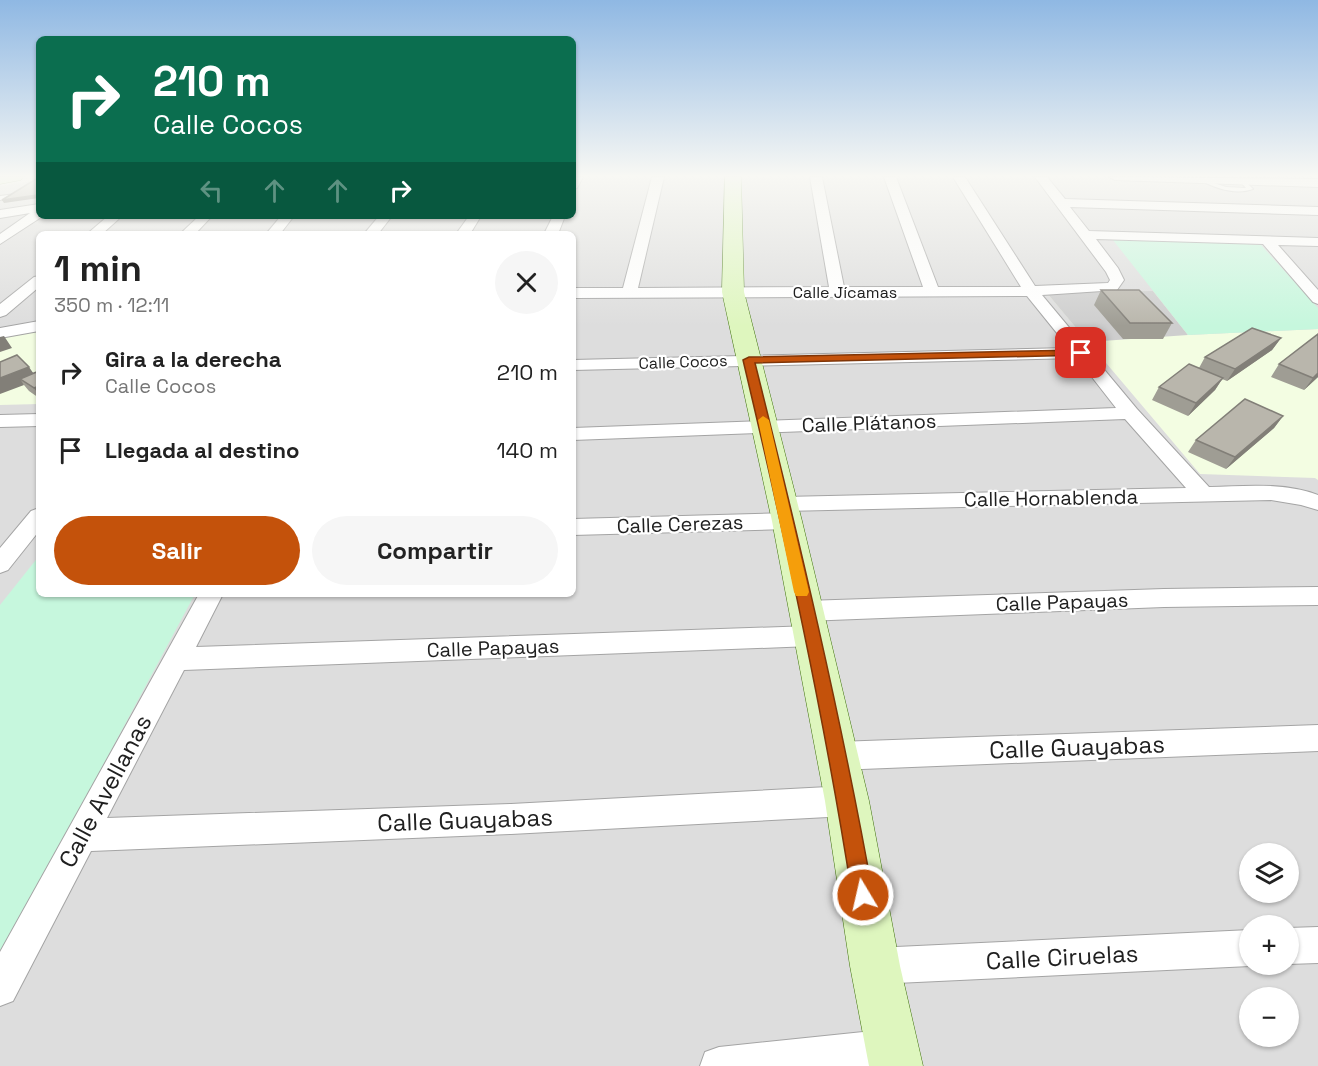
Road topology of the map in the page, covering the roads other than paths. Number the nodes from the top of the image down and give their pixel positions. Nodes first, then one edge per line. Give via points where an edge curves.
1 (19, 227) edge
2 (646, 227) edge
3 (733, 227) edge
4 (825, 227) edge
5 (908, 227) edge
6 (990, 227) edge
7 (1079, 227) edge
8 (1085, 235) junction
9 (0, 240) edge
10 (1266, 240) junction
11 (1318, 242) edge
12 (1299, 278) junction
13 (1318, 279) edge
14 (36, 282) edge
15 (837, 291) junction
16 (932, 291) junction
17 (1031, 291) junction
18 (733, 292) junction
19 (576, 293) edge
20 (629, 294) junction
21 (1318, 299) edge
22 (0, 312) edge
23 (36, 327) edge
24 (0, 333) edge
25 (1081, 353) junction
26 (749, 360) junction
27 (576, 365) edge
28 (1130, 413) junction
29 (36, 420) edge
30 (0, 421) edge
31 (765, 428) junction
32 (576, 434) edge
33 (1203, 494) junction
34 (1318, 503) edge
35 (786, 512) junction
36 (36, 520) edge
37 (576, 526) edge
38 (24, 535) junction
39 (0, 536) edge
40 (0, 564) edge
41 (1318, 596) edge
42 (209, 597) edge
43 (808, 624) junction
44 (176, 659) junction
45 (1318, 738) edge
46 (837, 756) junction
47 (847, 801) junction
48 (82, 834) junction
49 (1318, 945) edge
50 (1299, 946) edge
51 (1239, 949) edge
52 (875, 966) junction
53 (0, 988) edge
54 (894, 1057) edge
55 (719, 1066) edge

1 - 9 street
2 - 20 street
3 - 18 street
4 - 15 street
5 - 16 street
6 - 17 street
7 - 8 street
8 - 10 street
8 - 17 street, Calle Jícamas via 1113,271 1115,284 1094,290
10 - 11 street
10 - 12 street
12 - 13 street
12 - 21 street
14 - 22 street
15 - 16 street, Calle Jícamas
15 - 18 street, Calle Jícamas
16 - 17 street, Calle Jícamas
17 - 25 street
18 - 20 street, Calle Jícamas
18 - 26 street
19 - 20 street, Calle Jícamas
23 - 24 street
25 - 26 street, Calle Cocos
25 - 28 street
26 - 27 street, Calle Cocos
26 - 31 street
28 - 31 street, Calle Plátanos
28 - 33 street
29 - 30 street
31 - 32 street, Calle Plátanos
31 - 35 street
33 - 34 street, Calle Hornablenda via 1287,494
33 - 35 street, Calle Hornablenda
35 - 37 street, Calle Cerezas
35 - 43 street
36 - 38 street
38 - 39 street
38 - 40 street
41 - 43 street, Calle Papayas via 1152,599
42 - 44 street, Calle Avellanas
43 - 44 street, Calle Papayas
43 - 46 street
44 - 48 street, Calle Avellanas
45 - 46 street, Calle Guayabas
46 - 47 street
47 - 48 street, Calle Guayabas via 511,819
47 - 52 street
48 - 53 street, Calle Avellanas
49 - 50 street
51 - 52 street, Calle Ciruelas
52 - 54 street
54 - 55 street

